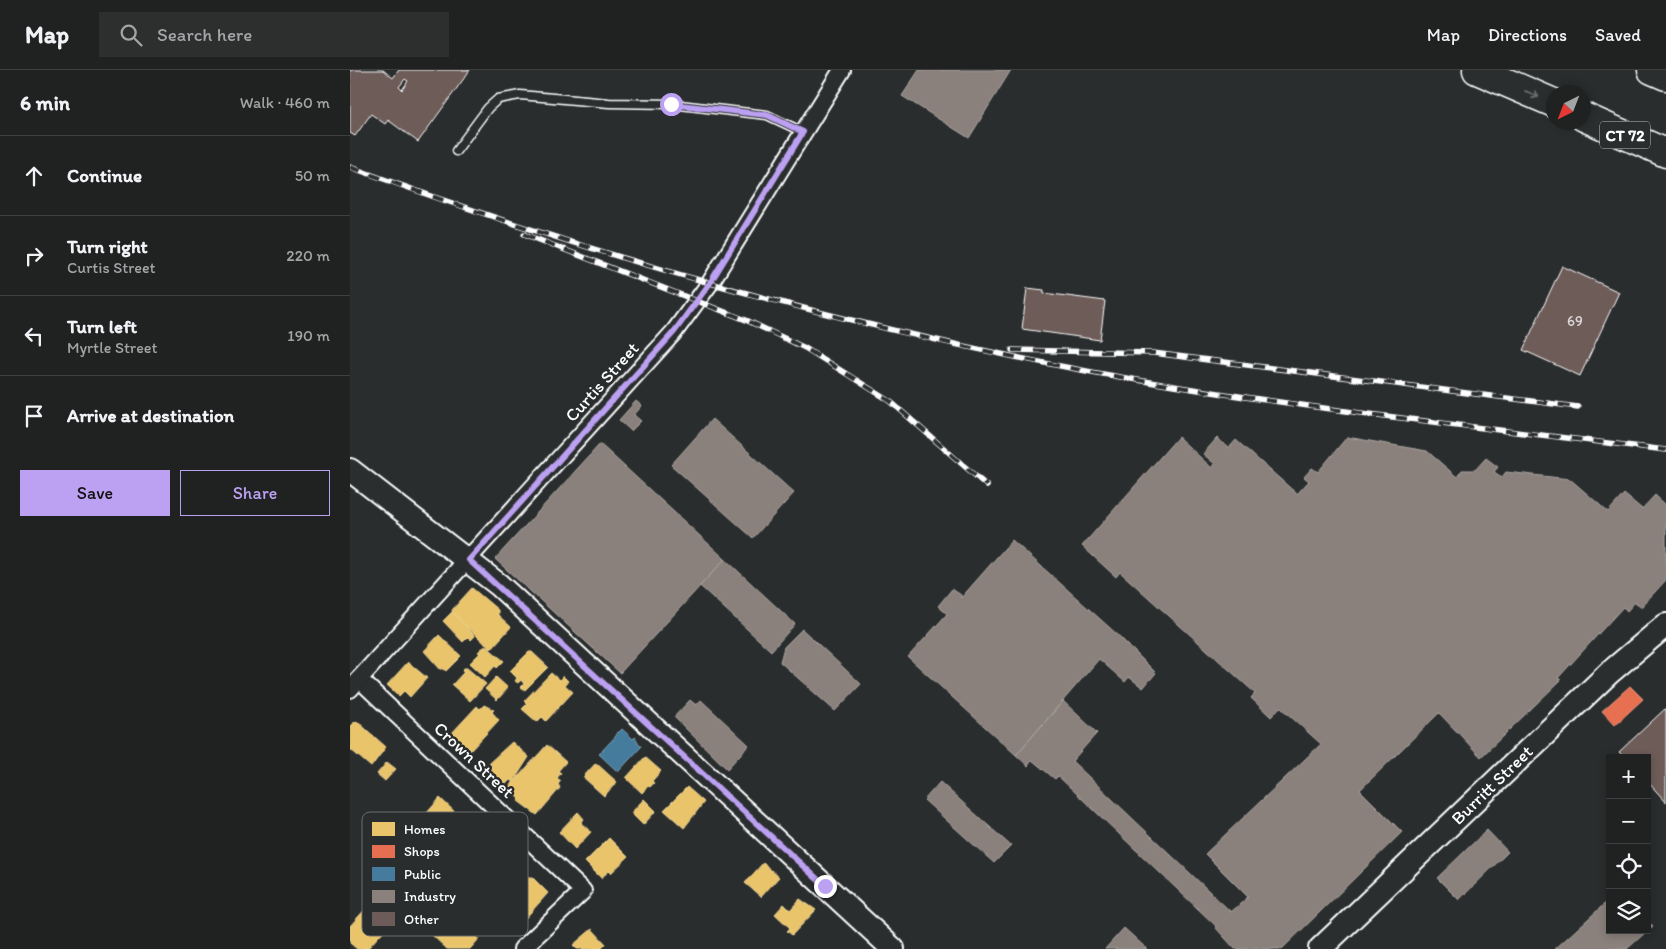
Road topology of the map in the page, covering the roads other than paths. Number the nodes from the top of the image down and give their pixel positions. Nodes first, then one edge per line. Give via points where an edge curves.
1 (842, 70) edge
2 (1478, 70) edge
3 (1652, 70) edge
4 (1666, 76) edge
5 (1546, 100) edge
6 (1591, 120) edge
7 (803, 132) junction
8 (456, 151) dead end
9 (1666, 153) edge
10 (350, 470) edge
11 (469, 560) junction
12 (1666, 625) edge
13 (354, 684) edge
14 (496, 812) edge
15 (528, 841) edge
16 (522, 949) edge
17 (893, 949) edge
18 (1320, 949) edge

1 - 7 street, Curtis Street
2 -> 5 highway
3 - 4 highway
6 - 9 highway, CT 72
7 - 8 lane via 767,115 671,104 520,95 498,99
7 - 11 street, Curtis Street via 710,283 680,324
10 - 11 street
11 - 13 street, Curtis Street
11 - 17 street
12 - 18 street, Burritt Street via 1608,674
13 - 14 street, Crown Street
15 - 16 street, Crown Street via 583,891

